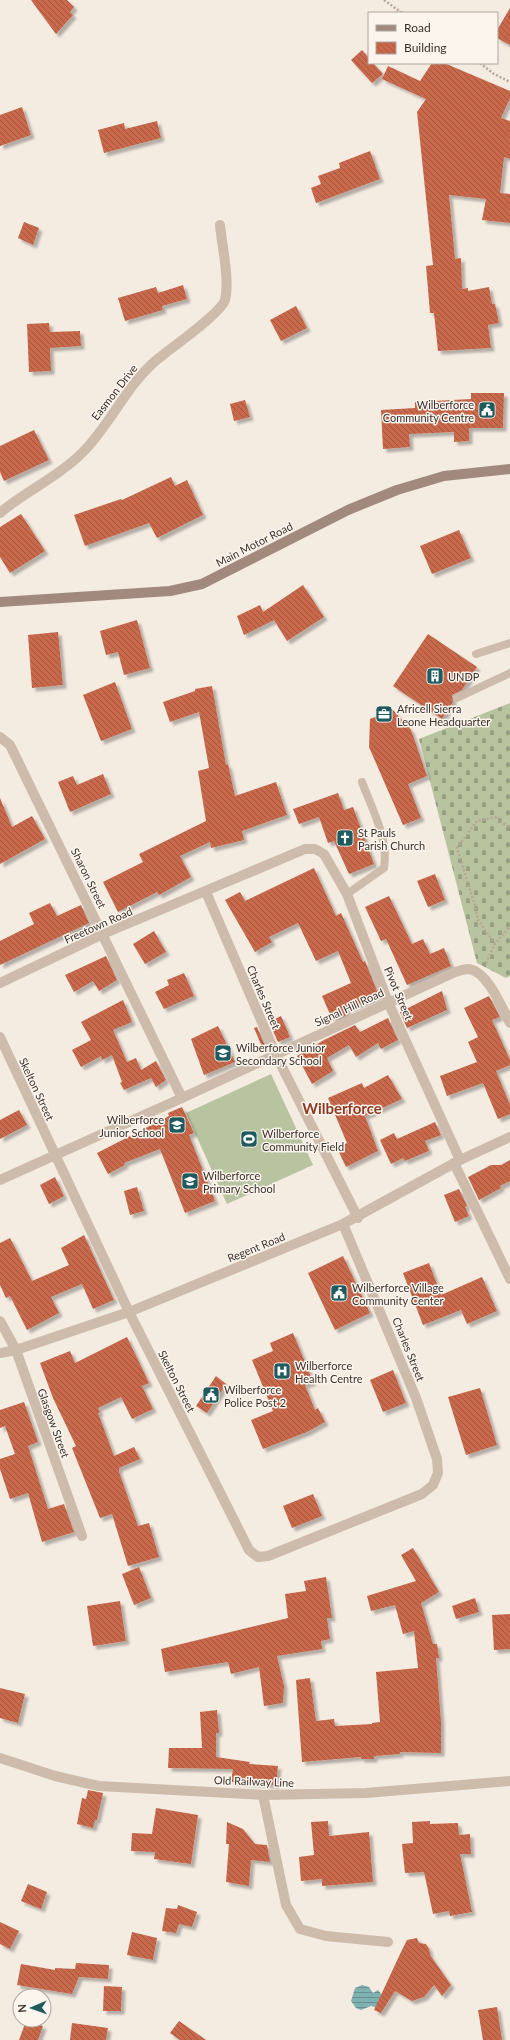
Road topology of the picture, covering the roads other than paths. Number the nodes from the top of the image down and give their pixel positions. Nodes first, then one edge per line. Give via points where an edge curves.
1 (220, 225) dead end
2 (510, 469) edge
3 (0, 513) edge
4 (0, 602) edge
5 (510, 642) edge
6 (476, 654) dead end
7 (510, 674) edge
8 (457, 698) dead end
9 (0, 737) edge
10 (362, 782) dead end
11 (305, 849) joint
12 (206, 892) junction
13 (347, 894) junction
14 (103, 934) junction
15 (0, 983) edge
16 (388, 1002) junction
17 (510, 1023) edge
18 (0, 1037) edge
19 (276, 1054) junction
20 (182, 1098) junction
21 (510, 1137) edge
22 (54, 1154) junction
23 (457, 1162) junction
24 (0, 1180) edge
25 (358, 1218) junction
26 (343, 1224) junction
27 (510, 1279) edge
28 (129, 1312) junction
29 (0, 1321) edge
30 (16, 1350) junction
31 (0, 1353) edge
32 (433, 1485) joint
33 (82, 1536) dead end
34 (0, 1758) edge
35 (510, 1782) edge
36 (263, 1795) junction
37 (388, 1942) dead end

1 - 3 street, Easmon Drive via 226,283 225,301 152,364 135,382 82,454 58,474 12,502
2 - 4 main road, Main Motor Road via 444,476 396,490 348,510 202,584 170,591
5 - 6 lane
7 - 8 lane
9 - 14 street, Sharon Street via 10,746
10 - 13 lane via 384,840 386,859 384,868
11 - 12 street, Freetown Road
11 - 13 street, Pivot Street via 315,849 324,854
12 - 14 street, Freetown Road
12 - 19 street, Charles Street
13 - 16 street, Pivot Street
14 - 15 street, Freetown Road
14 - 20 street, Sharon Street
16 - 17 street, Signal Hill Road via 455,972 468,969 481,975
16 - 19 street, Signal Hill Road
16 - 23 street, Pivot Street
18 - 22 street, Skelton Street
19 - 20 street, Signal Hill Road
19 - 25 street, Charles Street
20 - 22 street, Signal Hill Road
21 - 23 street, Regent Road
22 - 24 street, Signal Hill Road
22 - 28 street, Skelton Street
23 - 25 street, Regent Road
23 - 27 street, Pivot Street
25 - 26 street, Regent Road
26 - 28 street, Regent Road
26 - 32 street, Charles Street via 418,1404 437,1459 438,1473
28 - 30 street, Regent Road
28 - 32 street, Skelton Street via 240,1534 249,1550 258,1557 268,1556 422,1494
29 - 30 street, Glasgow Street
30 - 31 street, Regent Road
30 - 33 street, Glasgow Street
34 - 36 street, Old Railway Line via 55,1776 99,1786
35 - 36 street, Old Railway Line via 366,1793
36 - 37 street via 286,1905 300,1929 326,1936

